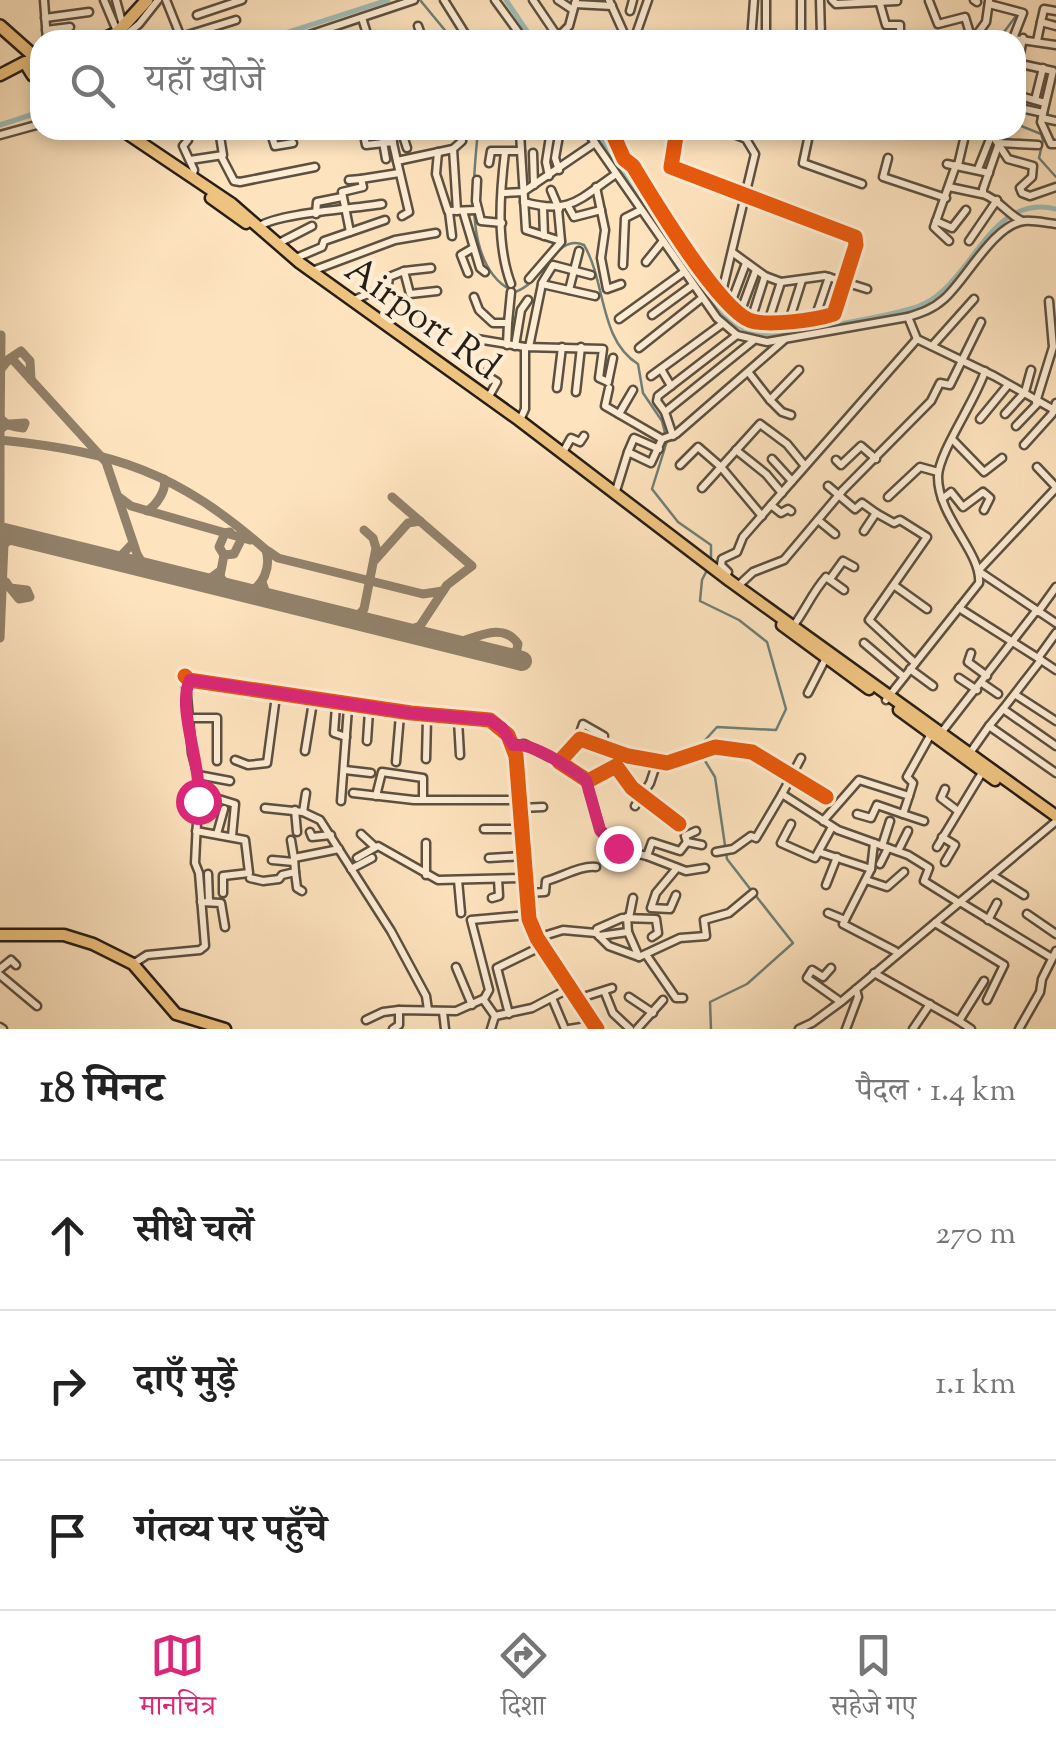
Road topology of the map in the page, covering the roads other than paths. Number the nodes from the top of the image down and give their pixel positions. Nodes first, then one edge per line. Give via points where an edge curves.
1 (44, 0) edge
2 (104, 0) edge
3 (116, 0) edge
4 (139, 0) edge
5 (156, 0) edge
6 (209, 0) edge
7 (242, 0) edge
8 (414, 0) edge
9 (444, 0) edge
10 (495, 0) edge
11 (558, 0) edge
12 (633, 0) edge
13 (648, 0) edge
14 (754, 0) edge
15 (766, 0) edge
16 (801, 0) edge
17 (820, 0) edge
18 (832, 0) edge
19 (535, 1) edge
20 (929, 1) edge
21 (854, 2) edge
22 (896, 2) edge
23 (989, 2) edge
24 (610, 3) edge
25 (880, 4) junction
26 (1045, 4) edge
27 (575, 5) edge
28 (212, 10) junction
29 (630, 11) dead end
30 (89, 12) dead end
31 (1056, 12) edge
32 (197, 16) dead end
33 (45, 18) junction
34 (362, 18) junction
35 (236, 20) dead end
36 (1041, 22) junction
37 (0, 26) edge
38 (418, 26) dead end
39 (1056, 26) edge
40 (70, 27) dead end
41 (46, 30) joint
42 (117, 30) edge
43 (118, 30) edge
44 (120, 30) edge
45 (121, 30) edge
46 (176, 30) edge
47 (208, 30) edge
48 (330, 30) edge
49 (366, 30) edge
50 (419, 30) edge
51 (461, 30) edge
52 (517, 30) edge
53 (553, 30) edge
54 (566, 30) edge
55 (625, 30) edge
56 (635, 30) edge
57 (752, 30) edge
58 (766, 30) edge
59 (799, 30) edge
60 (821, 30) edge
61 (900, 30) edge
62 (969, 30) edge
63 (980, 30) edge
64 (1019, 30) edge
65 (0, 34) edge
66 (1026, 40) edge
67 (1037, 42) junction
68 (1056, 45) edge
69 (30, 57) edge
70 (30, 59) edge
71 (1026, 64) edge
72 (30, 66) edge
73 (1043, 68) junction
74 (5, 74) edge
75 (1054, 81) edge
76 (1026, 98) edge
77 (1035, 100) junction
78 (1050, 101) edge
79 (1026, 110) edge
80 (1042, 115) junction
81 (1056, 120) edge
82 (30, 127) edge
83 (0, 135) edge
84 (126, 140) edge
85 (136, 140) edge
86 (188, 140) edge
87 (220, 140) edge
88 (273, 140) edge
89 (365, 140) edge
90 (404, 140) edge
91 (461, 140) edge
92 (520, 140) edge
93 (549, 140) edge
94 (558, 140) edge
95 (593, 140) edge
96 (615, 140) edge
97 (675, 140) edge
98 (746, 140) edge
99 (808, 140) edge
100 (963, 140) edge
101 (987, 140) edge
102 (997, 140) edge
103 (383, 142) junction
104 (393, 142) joint
105 (595, 143) junction
106 (1000, 143) junction
107 (293, 144) dead end
108 (1056, 144) edge
109 (1038, 145) dead end
110 (407, 148) dead end
111 (453, 149) junction
112 (521, 151) junction
113 (438, 152) junction
114 (505, 152) junction
115 (533, 154) dead end
116 (220, 156) junction
117 (888, 158) dead end
118 (386, 159) dead end
119 (190, 160) junction
120 (397, 161) junction
121 (489, 163) dead end
122 (954, 165) junction
123 (315, 167) dead end
124 (978, 169) junction
125 (559, 170) junction
126 (399, 172) junction
127 (989, 172) junction
128 (616, 174) junction
129 (549, 176) junction
130 (192, 179) junction
131 (361, 179) junction
132 (350, 180) dead end
133 (477, 180) dead end
134 (862, 184) dead end
135 (534, 186) junction
136 (596, 187) junction
137 (949, 187) junction
138 (1056, 187) edge
139 (551, 190) dead end
140 (523, 192) junction
141 (503, 193) junction
142 (983, 194) junction
143 (746, 196) junction
144 (342, 197) junction
145 (946, 198) junction
146 (997, 200) junction
147 (524, 202) junction
148 (382, 204) dead end
149 (543, 207) junction
150 (562, 208) junction
151 (601, 210) junction
152 (641, 210) junction
153 (966, 210) dead end
154 (344, 211) junction
155 (466, 211) junction
156 (316, 214) junction
157 (1009, 214) junction
158 (402, 216) dead end
159 (385, 220) dead end
160 (936, 221) junction
161 (1023, 222) junction
162 (502, 223) junction
163 (1056, 224) edge
164 (260, 226) junction
165 (312, 226) dead end
166 (350, 232) junction
167 (436, 233) dead end
168 (452, 236) dead end
169 (544, 236) junction
170 (996, 238) junction
171 (561, 241) junction
172 (663, 241) junction
173 (949, 241) dead end
174 (969, 241) dead end
175 (279, 244) junction
176 (323, 246) junction
177 (473, 248) junction
178 (579, 252) dead end
179 (732, 252) junction
180 (295, 258) junction
181 (646, 262) dead end
182 (331, 263) junction
183 (746, 263) junction
184 (623, 265) dead end
185 (431, 268) dead end
186 (574, 270) junction
187 (756, 270) junction
188 (311, 271) junction
189 (404, 272) junction
190 (468, 272) dead end
191 (485, 272) dead end
192 (684, 272) junction
193 (591, 275) dead end
194 (765, 276) junction
195 (828, 277) junction
196 (529, 279) dead end
197 (802, 280) junction
198 (781, 282) junction
199 (845, 282) junction
200 (542, 284) junction
201 (621, 284) dead end
202 (694, 285) junction
203 (867, 289) dead end
204 (569, 290) junction
205 (437, 291) dead end
206 (722, 293) junction
207 (595, 296) dead end
208 (474, 297) dead end
209 (702, 298) junction
210 (974, 299) dead end
211 (528, 300) dead end
212 (353, 301) junction
213 (1049, 301) dead end
214 (731, 303) junction
215 (740, 313) junction
216 (652, 314) dead end
217 (815, 318) junction
218 (908, 318) junction
219 (620, 319) dead end
220 (751, 320) junction
221 (768, 322) junction
222 (789, 322) junction
223 (981, 322) dead end
224 (508, 323) junction
225 (722, 324) junction
226 (737, 335) junction
227 (477, 339) dead end
228 (785, 339) junction
229 (917, 339) junction
230 (753, 340) junction
231 (1054, 343) edge
232 (511, 345) junction
233 (562, 346) junction
234 (932, 346) junction
235 (527, 347) junction
236 (581, 347) junction
237 (639, 348) dead end
238 (614, 358) dead end
239 (960, 360) junction
240 (660, 369) junction
241 (799, 370) dead end
242 (1032, 370) dead end
243 (749, 372) junction
244 (985, 372) junction
245 (483, 373) dead end
246 (651, 376) dead end
247 (1008, 385) junction
248 (671, 386) junction
249 (556, 388) dead end
250 (609, 388) dead end
251 (633, 390) dead end
252 (576, 392) dead end
253 (1024, 394) junction
254 (488, 399) junction
255 (770, 400) junction
256 (1037, 403) junction
257 (1055, 408) edge
258 (664, 412) junction
259 (619, 414) junction
260 (1005, 414) dead end
261 (791, 415) dead end
262 (980, 419) dead end
263 (518, 420) junction
264 (1016, 426) dead end
265 (584, 436) dead end
266 (667, 438) junction
267 (953, 440) junction
268 (1024, 445) dead end
269 (658, 449) junction
270 (736, 450) junction
271 (628, 452) junction
272 (562, 455) junction
273 (1002, 458) dead end
274 (772, 459) dead end
275 (876, 459) junction
276 (836, 460) dead end
277 (680, 465) dead end
278 (805, 466) junction
279 (721, 467) junction
280 (1037, 467) dead end
281 (938, 472) junction
282 (792, 481) junction
283 (828, 486) dead end
284 (702, 488) dead end
285 (1056, 488) edge
286 (782, 493) junction
287 (615, 494) junction
288 (839, 495) junction
289 (888, 497) dead end
290 (942, 500) junction
291 (771, 505) junction
292 (984, 510) dead end
293 (791, 511) dead end
294 (876, 513) junction
295 (762, 516) junction
296 (818, 520) junction
297 (864, 531) dead end
298 (835, 534) dead end
299 (698, 557) junction
300 (854, 567) dead end
301 (979, 571) junction
302 (830, 579) junction
303 (731, 581) junction
304 (894, 586) junction
305 (1056, 587) edge
306 (844, 590) dead end
307 (959, 608) junction
308 (927, 609) dead end
309 (1037, 611) junction
310 (1055, 620) edge
311 (794, 625) junction
312 (1056, 633) edge
313 (864, 642) dead end
314 (1013, 643) junction
315 (971, 653) dead end
316 (826, 657) junction
317 (1040, 659) junction
318 (909, 670) junction
319 (1056, 670) edge
320 (959, 678) dead end
321 (203, 682) junction
322 (982, 683) junction
323 (933, 686) dead end
324 (808, 693) dead end
325 (998, 694) dead end
326 (1016, 694) junction
327 (276, 696) junction
328 (888, 698) junction
329 (313, 702) junction
330 (336, 706) junction
331 (348, 708) junction
332 (1003, 710) junction
333 (370, 711) junction
334 (400, 715) junction
335 (189, 718) junction
336 (427, 718) junction
337 (458, 720) junction
338 (1056, 721) edge
339 (496, 723) junction
340 (989, 726) junction
341 (936, 733) junction
342 (604, 736) dead end
343 (346, 737) junction
344 (578, 739) junction
345 (368, 741) dead end
346 (513, 745) junction
347 (1056, 746) edge
348 (305, 751) dead end
349 (970, 753) junction
350 (460, 755) dead end
351 (801, 758) dead end
352 (426, 759) dead end
353 (217, 760) dead end
354 (235, 760) dead end
355 (396, 762) dead end
356 (559, 762) junction
357 (657, 762) junction
358 (344, 770) junction
359 (983, 772) junction
360 (371, 773) dead end
361 (1056, 774) edge
362 (198, 776) junction
363 (792, 776) junction
364 (230, 780) dead end
365 (586, 780) junction
366 (945, 789) dead end
367 (200, 792) junction
368 (353, 792) dead end
369 (306, 793) dead end
370 (782, 794) junction
371 (376, 796) junction
372 (642, 796) junction
373 (909, 796) junction
374 (826, 797) dead end
375 (423, 800) junction
376 (340, 801) dead end
377 (520, 804) junction
378 (635, 806) dead end
379 (542, 807) dead end
380 (224, 808) dead end
381 (265, 808) dead end
382 (958, 810) junction
383 (299, 811) junction
384 (857, 814) dead end
385 (903, 814) junction
386 (823, 821) junction
387 (924, 821) dead end
388 (1054, 821) edge
389 (890, 822) dead end
390 (679, 824) dead end
391 (791, 824) dead end
392 (832, 826) junction
393 (484, 829) dead end
394 (521, 829) junction
395 (908, 830) dead end
396 (196, 831) junction
397 (297, 832) dead end
398 (310, 832) dead end
399 (696, 832) dead end
400 (217, 834) junction
401 (361, 834) dead end
402 (331, 835) junction
403 (232, 836) junction
404 (942, 837) junction
405 (291, 840) dead end
406 (686, 842) junction
407 (426, 844) dead end
408 (702, 845) dead end
409 (881, 846) junction
410 (374, 847) junction
411 (937, 847) dead end
412 (339, 849) junction
413 (722, 851) dead end
414 (898, 851) junction
415 (819, 852) junction
416 (523, 856) junction
417 (646, 856) junction
418 (836, 857) junction
419 (357, 858) dead end
420 (372, 858) dead end
421 (489, 858) dead end
422 (272, 860) dead end
423 (945, 862) dead end
424 (295, 864) junction
425 (880, 864) dead end
426 (596, 866) dead end
427 (676, 868) junction
428 (706, 868) dead end
429 (351, 869) junction
430 (871, 869) junction
431 (904, 872) dead end
432 (208, 874) dead end
433 (426, 875) junction
434 (992, 875) junction
435 (249, 876) junction
436 (498, 878) junction
437 (524, 878) junction
438 (458, 880) junction
439 (866, 880) junction
440 (826, 885) dead end
441 (256, 888) dead end
442 (302, 891) dead end
443 (224, 893) dead end
444 (526, 893) junction
445 (753, 893) dead end
446 (676, 895) dead end
447 (1024, 895) dead end
448 (492, 898) dead end
449 (633, 898) dead end
450 (205, 901) junction
451 (958, 902) junction
452 (998, 903) dead end
453 (461, 913) dead end
454 (828, 913) dead end
455 (528, 914) junction
456 (1027, 914) dead end
457 (628, 918) junction
458 (845, 920) junction
459 (988, 920) junction
460 (936, 923) junction
461 (225, 927) dead end
462 (628, 932) junction
463 (1056, 934) edge
464 (0, 935) edge
465 (597, 935) junction
466 (652, 937) dead end
467 (540, 942) junction
468 (895, 951) junction
469 (1054, 955) edge
470 (643, 956) junction
471 (133, 964) junction
472 (16, 965) dead end
473 (456, 967) dead end
474 (830, 968) dead end
475 (0, 972) edge
476 (874, 974) junction
477 (984, 981) dead end
478 (570, 988) junction
479 (857, 991) junction
480 (629, 997) dead end
481 (552, 998) junction
482 (683, 998) dead end
483 (484, 999) junction
484 (577, 999) junction
485 (664, 1000) dead end
486 (838, 1000) junction
487 (987, 1000) dead end
488 (930, 1004) junction
489 (472, 1005) junction
490 (37, 1006) dead end
491 (398, 1010) junction
492 (428, 1010) junction
493 (443, 1012) junction
494 (653, 1013) junction
495 (510, 1014) junction
496 (375, 1016) junction
497 (496, 1016) junction
498 (366, 1020) dead end
499 (959, 1021) junction
500 (808, 1024) junction
501 (379, 1027) edge
502 (595, 1027) edge
503 (216, 1028) edge
504 (392, 1029) edge
505 (445, 1029) edge
506 (491, 1029) edge
507 (567, 1029) edge
508 (633, 1029) edge
509 (799, 1029) edge
510 (846, 1029) edge
511 (913, 1029) edge
512 (972, 1029) edge
513 (1019, 1029) edge

1 - 33 street
2 - 42 street
3 - 43 street
4 - 44 street
5 - 45 highway
5 - 46 street
6 - 28 street
7 - 28 street
8 - 34 street
9 - 51 street
10 - 52 street
11 - 27 street
12 - 29 street
13 - 56 street
14 - 57 street
15 - 58 street
16 - 59 street
17 - 60 street
18 - 21 street
19 - 53 street
20 - 62 street via 938,25 964,16
21 - 25 street
22 - 25 street
23 - 63 street
23 - 64 street via 1023,13
24 - 27 street
24 - 55 street
25 - 61 street via 886,25
26 - 31 street
26 - 36 street
27 - 54 street
28 - 32 street
30 - 33 street
33 - 41 street
34 - 48 street
34 - 49 street
35 - 47 street
36 - 39 street
36 - 67 street
37 - 69 highway
38 - 50 street
40 - 41 street
65 - 70 highway
66 - 67 street
67 - 68 street
71 - 73 street
72 - 74 main road
73 - 75 street via 1053,71
73 - 77 street
75 - 78 street
76 - 77 street
77 - 78 street
78 - 80 street
79 - 80 street
80 - 81 street
80 - 108 street
82 - 83 street
84 - 299 main road, Airport Rd
85 - 130 main road
86 - 119 street via 183,146
87 - 116 street
88 - 107 street via 275,146
89 - 103 street
90 - 110 street
91 - 111 street
92 - 112 street
93 - 129 street
94 - 125 street
95 - 105 street
96 - 206 street
97 - 143 street via 671,167
98 - 143 street via 754,148
99 - 134 street via 802,162
100 - 122 street
101 - 124 street
102 - 106 street
103 - 104 street
103 - 118 street
104 - 120 street
105 - 125 street
105 - 128 street
106 - 109 street
106 - 127 street
106 - 138 street via 1008,160 1033,166 1020,188 1024,195
111 - 113 street
111 - 155 street
112 - 114 street
112 - 140 street
113 - 120 street
113 - 155 street via 436,179
114 - 121 street via 492,151
114 - 141 street
115 - 135 street
116 - 119 street
116 - 123 street via 240,182
117 - 145 street via 884,178
119 - 130 street
120 - 126 street
122 - 124 street
122 - 137 street
124 - 127 street
125 - 129 street
126 - 131 street
126 - 158 street via 409,212
127 - 142 street
128 - 136 street
128 - 152 street
129 - 135 street
130 - 164 main road
131 - 132 street
131 - 144 street via 362,189
133 - 155 street
135 - 140 street
136 - 150 street
136 - 151 street
137 - 142 street
137 - 145 street
139 - 150 street
140 - 141 street
140 - 147 street
141 - 162 street
142 - 146 street
143 - 179 street
143 - 199 street via 856,236
144 - 154 street
144 - 156 street via 316,202
145 - 160 street
146 - 157 street
146 - 174 street
147 - 149 street
147 - 169 street via 526,230
148 - 154 street
149 - 150 street
149 - 169 street
150 - 151 street via 574,218
150 - 171 street
151 - 201 street via 606,288
152 - 172 street
152 - 184 street via 625,218
153 - 160 street via 952,228
154 - 156 street
154 - 166 street
155 - 162 street via 483,224
155 - 168 street
155 - 177 street
156 - 164 street
157 - 161 street
157 - 170 street
159 - 166 street
160 - 173 street via 934,228
161 - 163 street
161 - 170 street
162 - 224 street via 512,288
164 - 175 main road
165 - 175 street
166 - 176 street
167 - 182 street
169 - 171 street
170 - 218 street via 947,296
171 - 196 street
172 - 181 street
172 - 192 street
175 - 180 main road
176 - 180 street
176 - 182 street
177 - 190 street via 461,255
177 - 191 street
178 - 186 street
179 - 183 street
179 - 206 street
180 - 188 main road
182 - 188 street
183 - 187 street
183 - 214 street
185 - 189 street
186 - 193 street
186 - 200 street via 551,266
186 - 204 street
187 - 194 street
187 - 215 street
188 - 212 main road
189 - 205 street via 410,294
189 - 212 street
192 - 202 street
192 - 219 street
194 - 198 street
194 - 220 street
195 - 197 street
195 - 199 street
195 - 217 street
197 - 198 street
197 - 222 street
198 - 221 street
199 - 203 street
199 - 217 street via 834,314
200 - 204 street
200 - 235 street
202 - 209 street
202 - 216 street
204 - 207 street
206 - 214 street
208 - 224 street via 493,323
209 - 225 street
209 - 237 street
210 - 234 street
211 - 232 street
212 - 254 main road
213 - 231 street
214 - 215 street
215 - 220 street
217 - 222 street
218 - 228 street
218 - 229 street
220 - 221 street
221 - 222 street
223 - 239 street
224 - 232 street
225 - 226 street
225 - 240 street
226 - 230 street
226 - 248 street
227 - 232 street
228 - 230 street
228 - 243 street
229 - 234 street
229 - 278 street
230 - 258 street
231 - 256 street
232 - 235 street
233 - 235 street
233 - 236 street
233 - 249 street
234 - 239 street
235 - 263 street via 525,409
236 - 238 street via 604,350 601,380 609,381
236 - 252 street
239 - 244 street
239 - 275 street via 950,385 941,382
240 - 246 street
240 - 248 street
241 - 255 street
242 - 253 street
243 - 255 street
243 - 266 street
244 - 247 street
244 - 267 street
245 - 254 street via 497,382
247 - 253 street
247 - 262 street
248 - 258 street via 656,399
250 - 259 street via 604,405
251 - 259 street
253 - 256 street
253 - 260 street
254 - 263 main road
255 - 261 street
256 - 257 street
256 - 264 street
257 - 268 street
258 - 266 street
259 - 266 street
263 - 272 main road
265 - 272 street via 580,442 571,438
266 - 269 street
267 - 273 street via 984,472
267 - 281 street
269 - 271 street via 651,463
269 - 271 street via 634,438
270 - 278 street via 760,424
270 - 279 street
270 - 286 street
271 - 287 street
272 - 287 main road
274 - 282 street
275 - 276 street via 860,446 842,465
275 - 288 street
277 - 279 street via 698,447
278 - 282 street
279 - 284 street
279 - 295 street
280 - 285 street
281 - 289 street via 920,466
281 - 290 street
282 - 286 street
283 - 288 street
285 - 301 street
286 - 291 street
287 - 299 main road
288 - 294 street via 855,509 862,502
288 - 296 street
290 - 292 street via 950,492 963,506 983,492 990,498
290 - 301 street
291 - 293 street
291 - 295 street
294 - 297 street
294 - 304 street via 927,537
295 - 303 street via 737,552 721,561
296 - 298 street
296 - 303 street via 784,560
299 - 303 main road
300 - 302 street via 844,561
301 - 307 street via 978,585
301 - 309 street
302 - 306 street
302 - 311 street via 807,600
303 - 311 main road
303 - 316 main road
304 - 308 street
304 - 318 street via 869,621
305 - 309 street
307 - 314 street
307 - 318 street
309 - 310 street
309 - 314 street
311 - 328 main road
312 - 317 street
313 - 318 street
314 - 317 street
314 - 322 street
315 - 322 street via 968,662
316 - 324 street
316 - 328 main road
317 - 319 street
317 - 326 street
318 - 323 street
318 - 328 street
320 - 322 street
321 - 327 street
321 - 335 street via 186,678
321 - 339 street
322 - 325 street
322 - 341 street
326 - 332 street
326 - 338 street
327 - 329 street
327 - 354 street via 267,763
328 - 341 main road
329 - 330 street
329 - 348 street
330 - 331 street
330 - 343 street via 334,734
331 - 333 street
331 - 343 street
332 - 340 street
332 - 347 street
333 - 334 street
333 - 345 street
334 - 336 street
334 - 355 street
335 - 353 street via 217,718
335 - 362 street
336 - 337 street
336 - 352 street
337 - 339 street
337 - 350 street
339 - 346 street
340 - 349 street
340 - 361 street
341 - 349 main road
341 - 359 main road
341 - 373 street via 906,777 913,783
342 - 344 street via 583,724
343 - 358 street
344 - 356 street
344 - 357 street
346 - 356 street
346 - 377 street
349 - 388 main road
351 - 363 street
356 - 365 street
357 - 363 street via 718,747 754,753
357 - 372 street
358 - 360 street
358 - 376 street
359 - 382 street
359 - 388 main road
362 - 364 street
362 - 367 street
363 - 370 street
363 - 374 street
365 - 372 street via 616,766
365 - 417 street via 601,832 620,850
366 - 382 street via 941,798
367 - 396 street
367 - 403 street via 234,803
368 - 371 street
369 - 383 street
370 - 386 street
370 - 413 street via 756,837
371 - 375 street
371 - 375 street via 382,772 424,778
372 - 378 street
372 - 390 street
373 - 385 street
373 - 386 street via 859,780
375 - 377 street
377 - 379 street
377 - 394 street
380 - 400 street
381 - 383 street
382 - 404 street
383 - 397 street
383 - 402 street via 318,818
384 - 385 street via 871,818 877,806
385 - 387 street
386 - 392 street
388 - 434 street
388 - 451 street
389 - 409 street
391 - 415 street via 782,842 814,858
392 - 409 street
392 - 415 street
393 - 394 street
394 - 416 street
395 - 414 street
396 - 400 street
396 - 450 street via 194,863
398 - 402 street
399 - 406 street
400 - 403 street
401 - 410 street
402 - 412 street
403 - 435 street via 245,839
404 - 411 street
404 - 423 street via 955,845
405 - 424 street
406 - 408 street
406 - 417 street via 680,851 652,842
407 - 433 street
409 - 414 street
409 - 425 street
409 - 430 street
410 - 419 street
410 - 433 street
412 - 424 street
412 - 429 street
414 - 451 street via 928,867 924,881
415 - 418 street
416 - 421 street
416 - 437 street
417 - 427 street
418 - 430 street
418 - 440 street
420 - 429 street
422 - 424 street
424 - 435 street via 279,879
424 - 442 street
426 - 444 street via 545,881 545,892
427 - 428 street
427 - 446 street via 651,908 670,908
429 - 492 street via 391,930
430 - 439 street
431 - 439 street via 887,887
432 - 450 street
433 - 438 street
434 - 447 street
434 - 451 street
435 - 441 street
435 - 443 street via 223,876
436 - 437 street
436 - 438 street
436 - 448 street via 499,896
437 - 444 street
438 - 453 street
439 - 458 street
444 - 455 street
445 - 470 street via 726,914 704,920 706,936 680,938
449 - 457 street
450 - 461 street via 220,903
450 - 471 street via 204,948 147,955
451 - 459 street
451 - 460 street
451 - 468 street
452 - 459 street
454 - 458 street
455 - 467 street
455 - 483 street via 471,920 489,990
456 - 463 street
457 - 462 street
457 - 465 street via 597,929
457 - 466 street via 656,919
458 - 468 street via 844,926
459 - 469 street
460 - 476 street
460 - 487 street via 1004,966
462 - 465 street
462 - 470 street
464 - 471 main road via 75,938
465 - 467 street via 563,930
465 - 470 street via 613,948
467 - 478 street
467 - 495 street via 497,968
468 - 486 street
469 - 513 street
470 - 482 street via 676,998
471 - 503 main road via 172,1011
472 - 475 street via 11,960
473 - 489 street
474 - 486 street via 823,977 812,970 806,978
475 - 490 street
476 - 479 street
476 - 488 street
477 - 499 street
478 - 481 street
478 - 484 street
479 - 500 street
479 - 510 street
480 - 494 street
481 - 495 street
481 - 507 street
483 - 489 street
483 - 497 street
484 - 502 street
484 - 508 street via 609,991 613,1013
485 - 494 street
486 - 500 street
488 - 499 street
488 - 511 street
489 - 493 street
491 - 492 street
491 - 496 street
491 - 504 street via 400,1025
492 - 493 street
493 - 505 street
494 - 508 street
495 - 497 street
496 - 498 street
496 - 501 street
497 - 506 street
499 - 512 street
500 - 509 street
502 - 507 street

